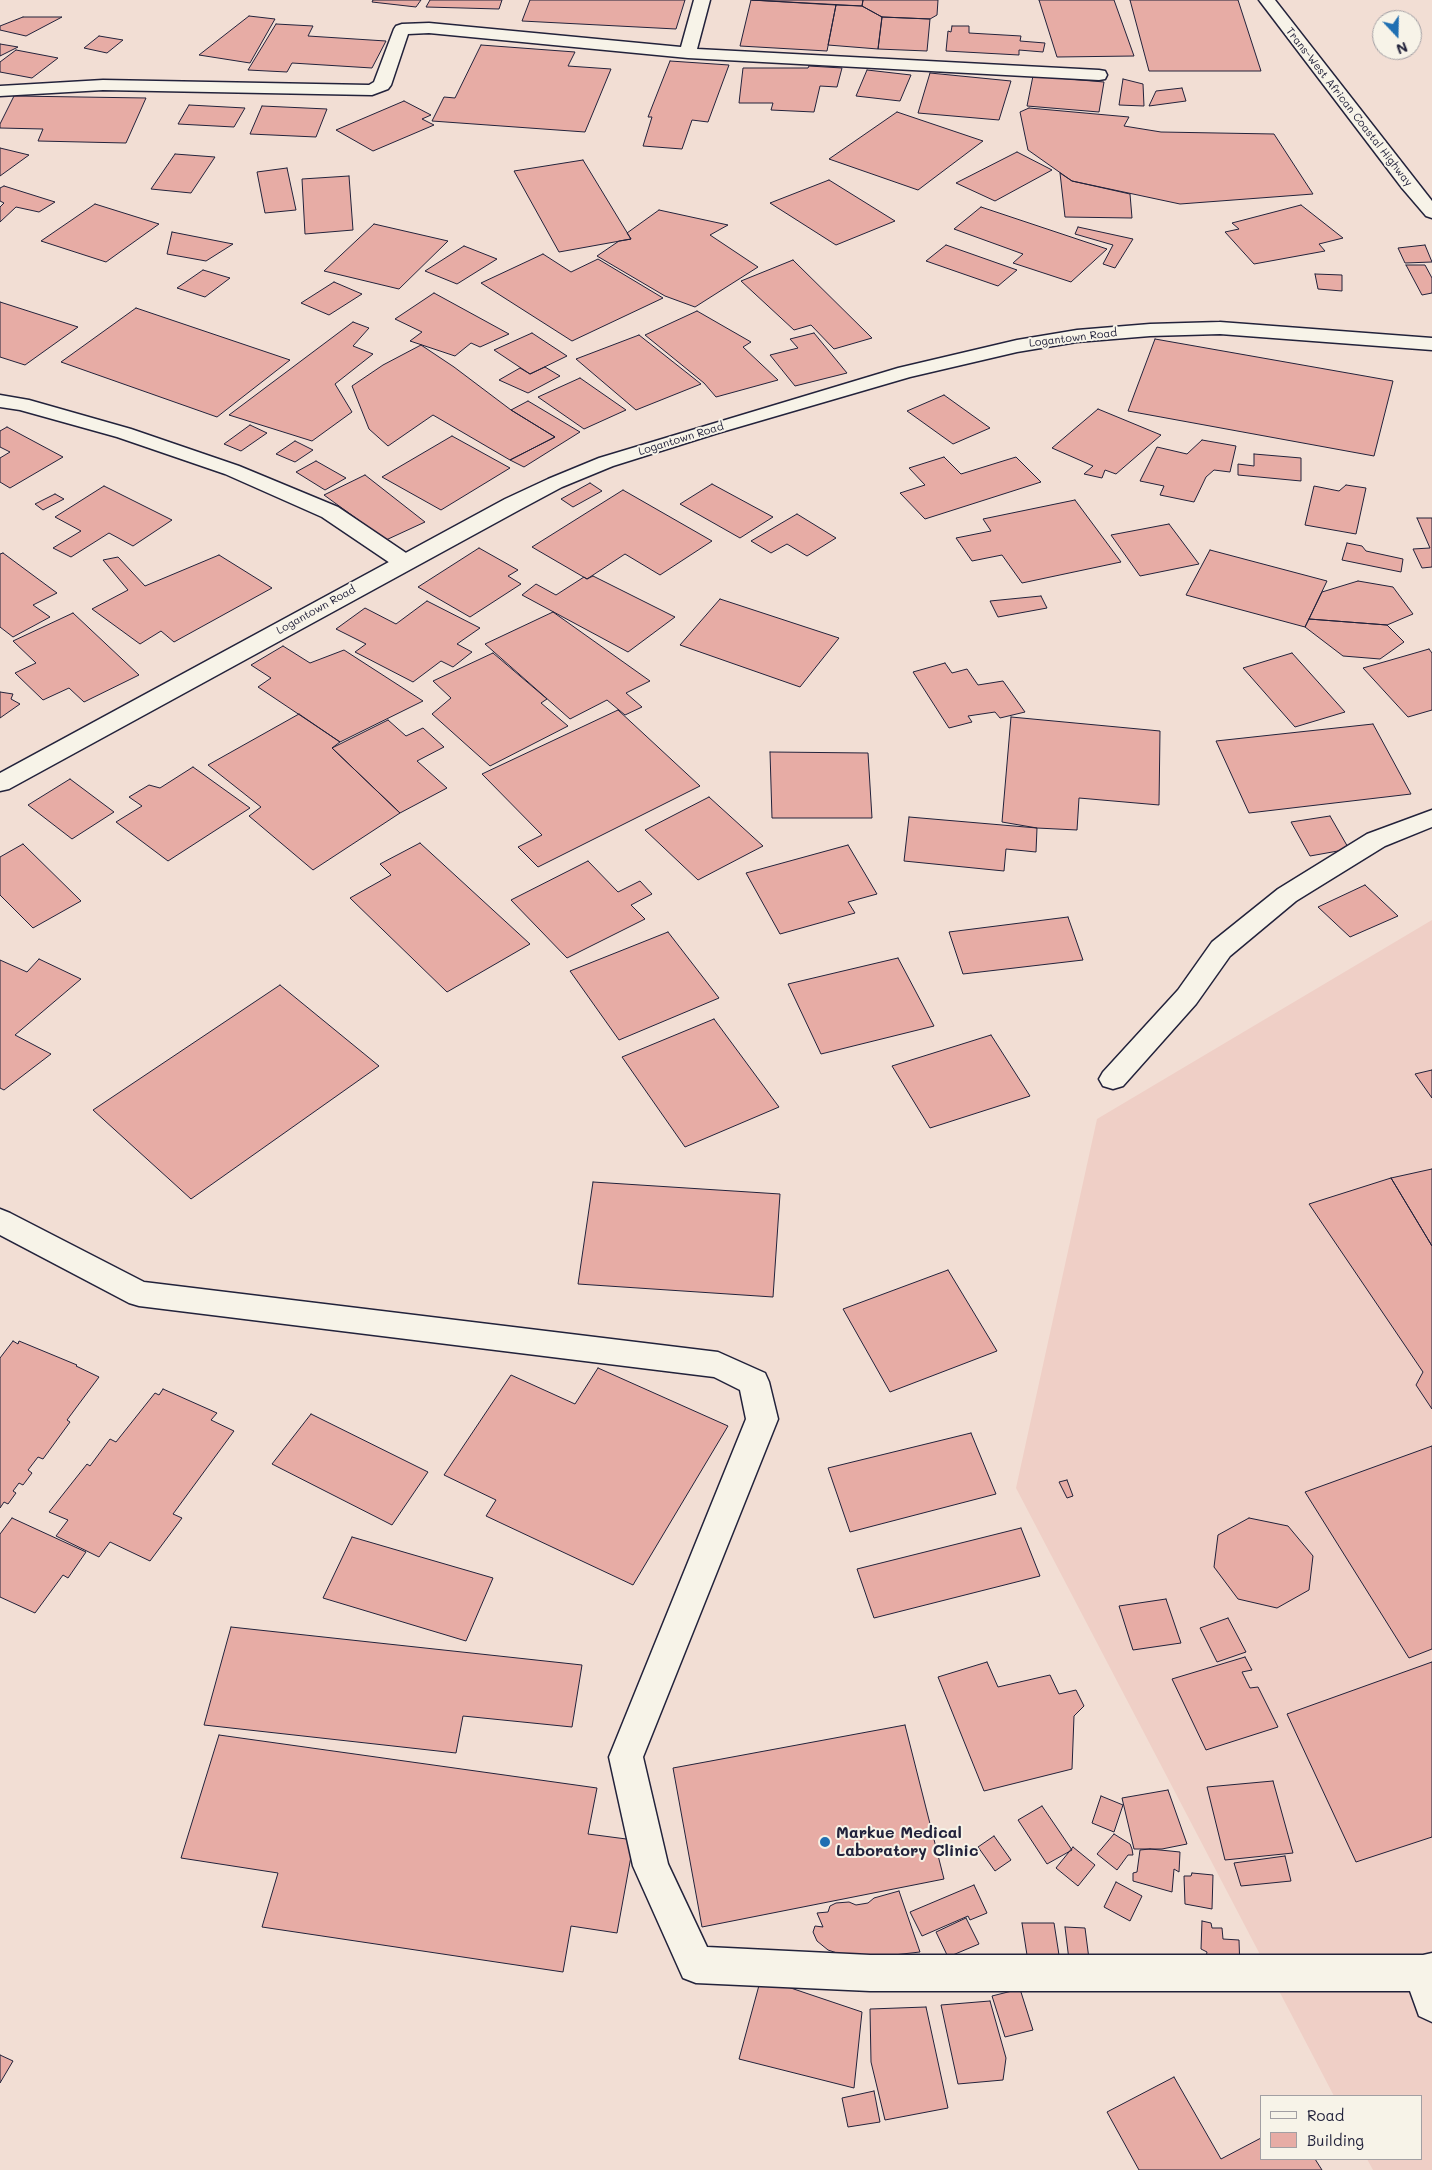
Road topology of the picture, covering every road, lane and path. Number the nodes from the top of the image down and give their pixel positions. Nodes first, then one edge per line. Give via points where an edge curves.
1 (702, 0) edge
2 (1267, 0) edge
3 (688, 53) junction
4 (1099, 75) dead end
5 (0, 91) edge
6 (1432, 212) edge
7 (1432, 344) edge
8 (0, 401) edge
9 (404, 562) junction
10 (0, 783) edge
11 (1432, 818) edge
12 (1113, 1079) dead end
13 (0, 1221) edge
14 (1429, 1983) edge

1 - 3 main road
2 - 6 main road, Trans-West African Coastal Highway
3 - 4 main road
3 - 5 main road via 429,28 402,29 382,85 372,90 104,85
7 - 9 main road, Logantown Road via 1220,328 1077,336 1017,346 905,372 606,462 512,504
8 - 9 main road via 22,404 124,433 232,470 330,512
9 - 10 main road, Logantown Road
11 - 12 main road via 1376,840 1287,895 1228,943 1187,997
13 - 14 main road via 139,1294 718,1365 754,1382 762,1419 626,1756 651,1866 696,1965 870,1974

